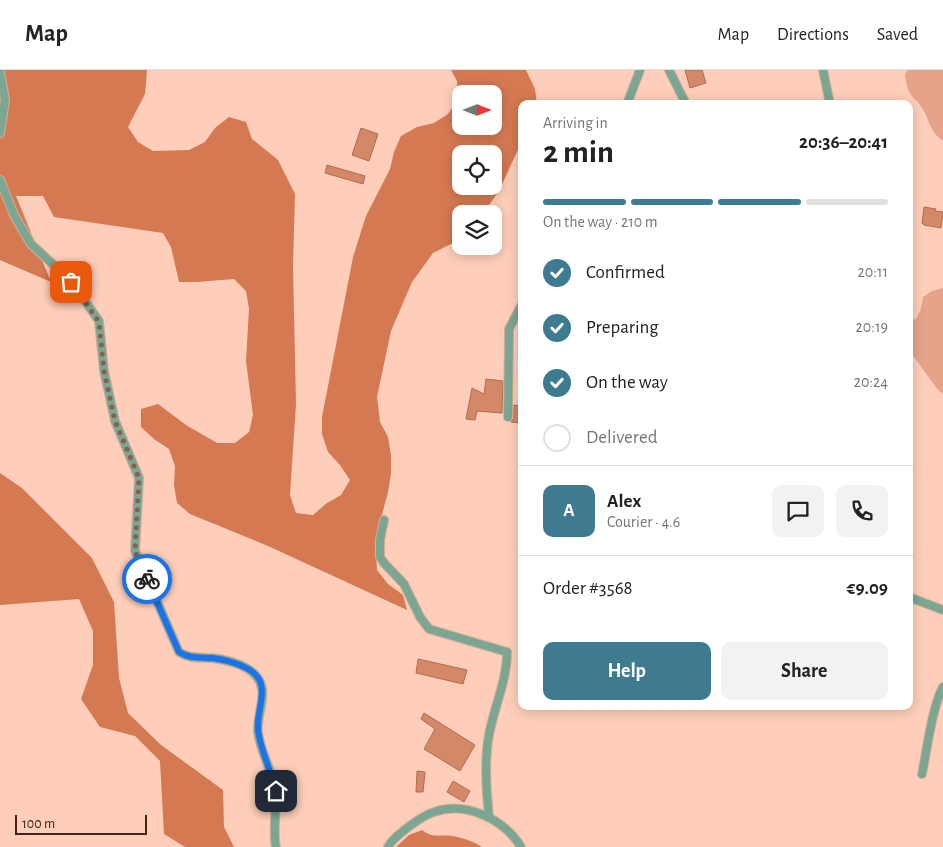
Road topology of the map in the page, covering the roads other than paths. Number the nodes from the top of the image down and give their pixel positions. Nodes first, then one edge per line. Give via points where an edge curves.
1 (640, 70) edge
2 (669, 70) edge
3 (823, 70) edge
4 (0, 72) edge
5 (628, 100) edge
6 (684, 100) edge
7 (829, 100) edge
8 (0, 133) edge
9 (0, 180) edge
10 (518, 312) edge
11 (508, 417) dead end
12 (384, 520) dead end
13 (913, 599) edge
14 (943, 610) edge
15 (943, 687) edge
16 (922, 774) dead end
17 (488, 816) junction
18 (276, 847) edge
19 (388, 847) edge
20 (521, 847) edge

1 - 5 street
2 - 6 street
3 - 7 street
4 - 8 street via 6,100
9 - 18 street via 14,215 31,244 71,282 99,322 104,371 115,421 139,478 135,551 179,652 185,656 213,658 242,666 259,678 262,700 258,728 276,791
10 - 11 street via 509,329
12 - 17 street via 380,557 404,584 429,629 507,652 507,668 488,744
13 - 14 street
15 - 16 street
17 - 19 street via 453,808 433,812 414,823
17 - 20 street via 514,836

